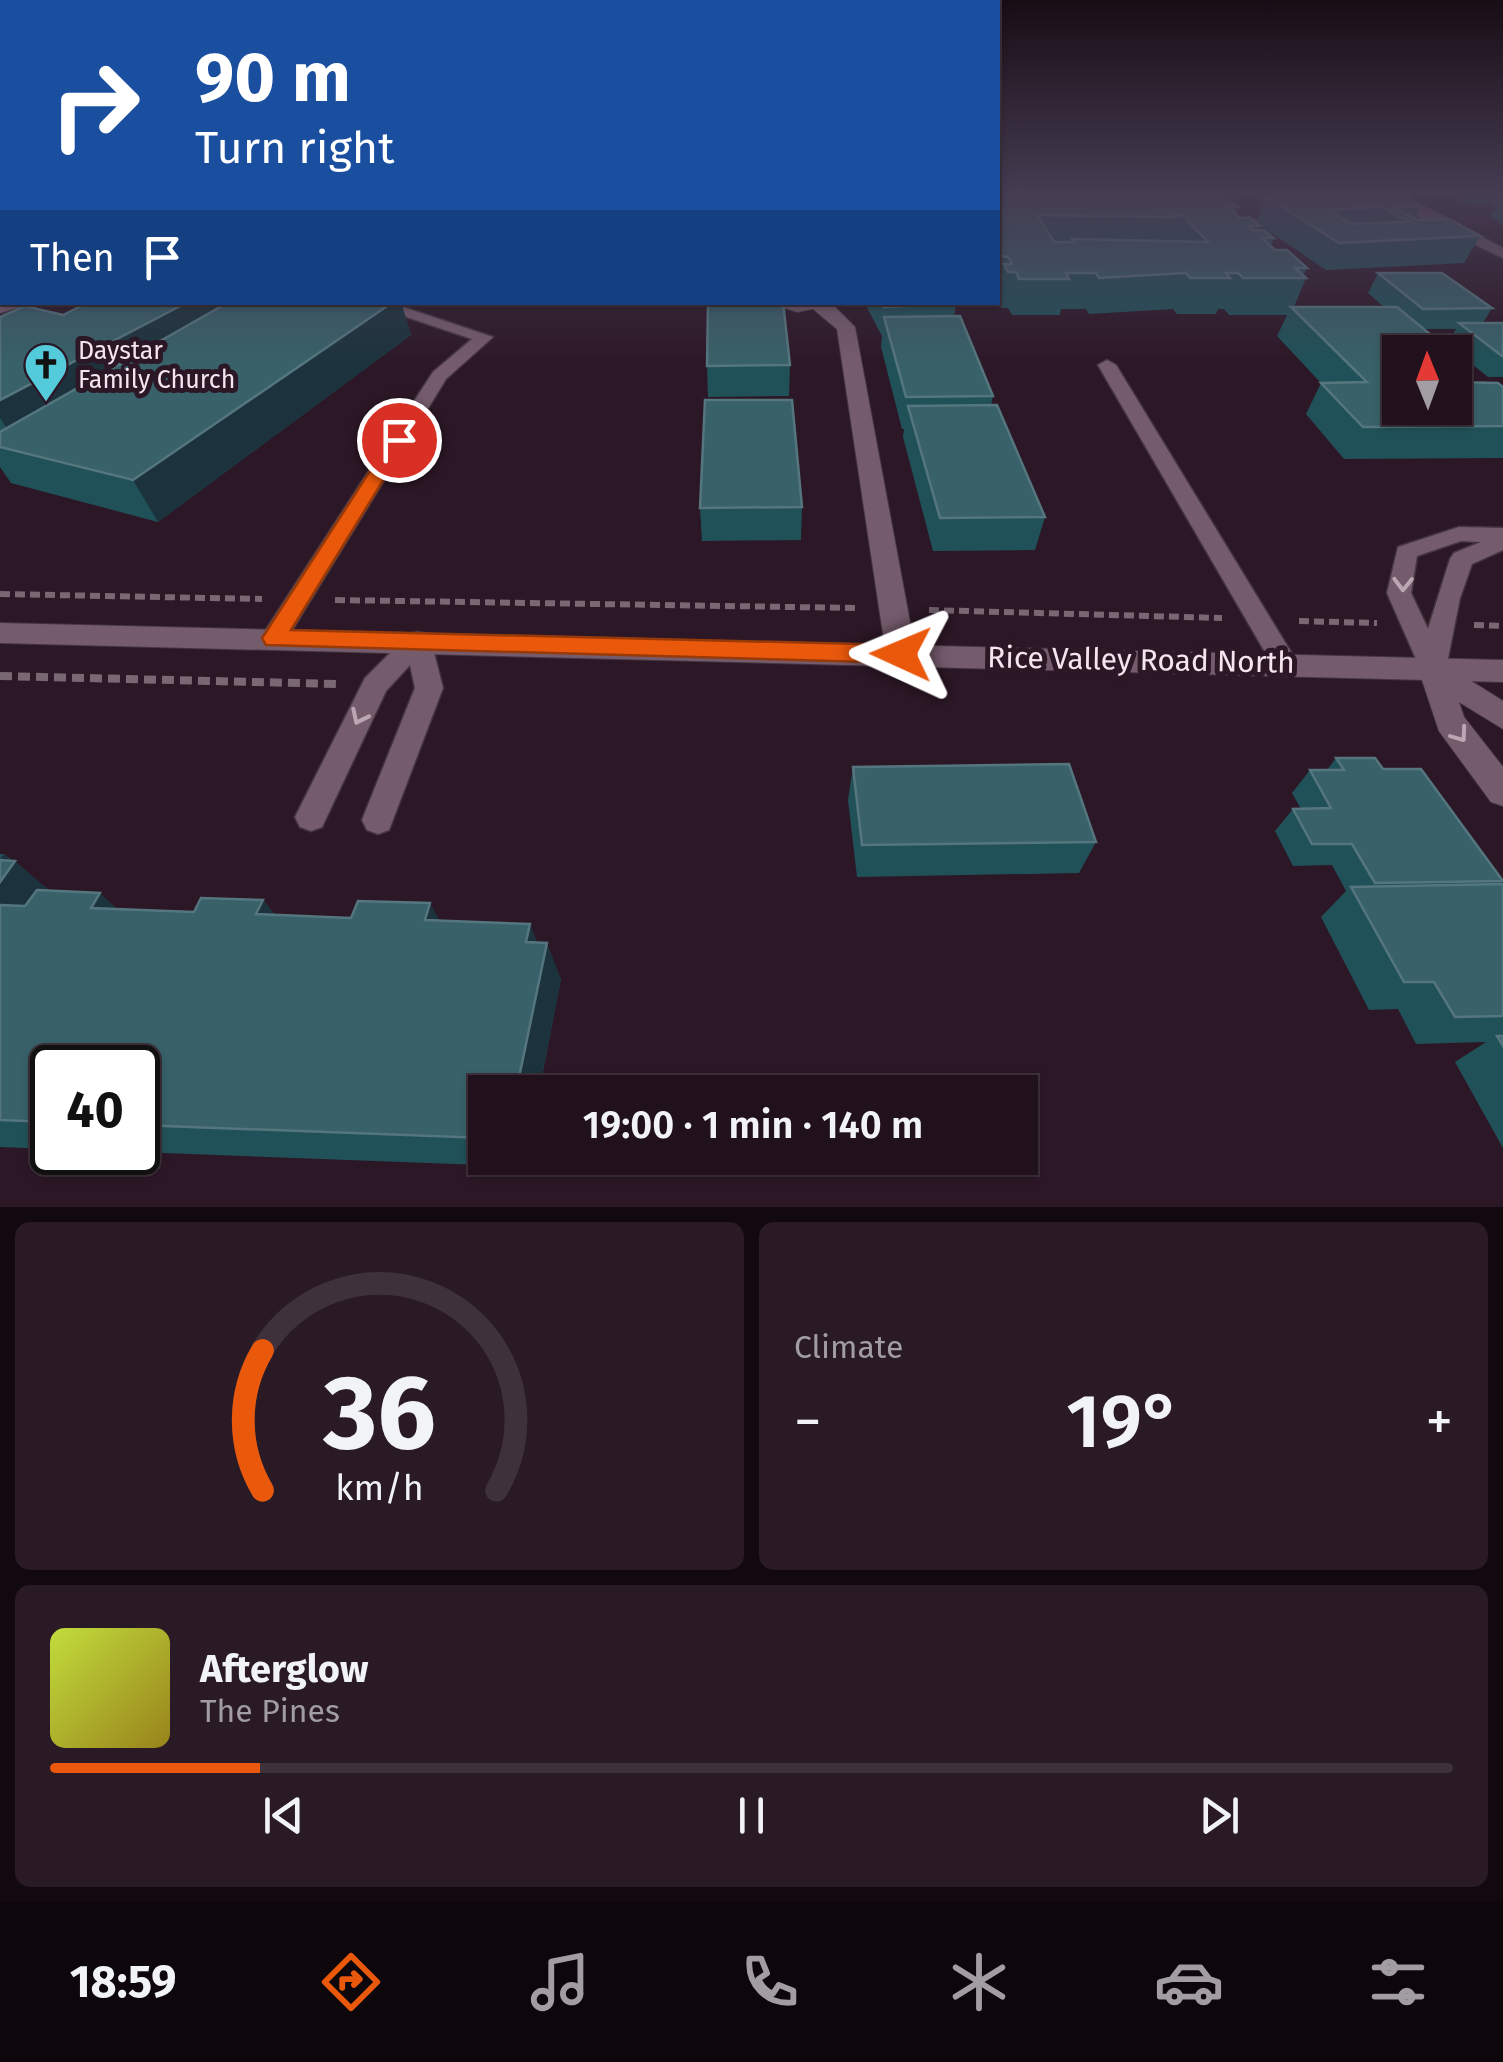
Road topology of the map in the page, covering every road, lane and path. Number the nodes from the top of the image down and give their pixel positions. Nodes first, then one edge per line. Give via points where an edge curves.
1 (380, 305) edge
2 (821, 305) edge
3 (1106, 365) dead end
4 (1503, 538) edge
5 (0, 594) edge
6 (298, 599) junction
7 (894, 609) junction
8 (1259, 620) junction
9 (1414, 624) junction
10 (1442, 624) junction
11 (1503, 626) edge
12 (0, 633) edge
13 (274, 638) junction
14 (418, 641) junction
15 (901, 654) junction
16 (1286, 664) junction
17 (1433, 668) junction
18 (1503, 671) edge
19 (0, 676) edge
20 (375, 685) junction
21 (1503, 717) edge
22 (1503, 792) edge
23 (311, 816) dead end
24 (378, 820) dead end

1 - 6 lane via 484,337 439,376
2 - 7 street via 846,327
3 - 8 lane
4 -> 9 lane via 1459,534 1406,552 1400,593
4 - 10 lane via 1462,560
5 - 6 path
6 - 7 path
6 - 13 lane
7 - 8 path
7 - 15 street
8 - 9 path
8 - 16 lane
9 - 17 lane
10 - 11 path
10 - 17 lane
12 - 13 street, Rice Valley Road North
13 - 14 street, Rice Valley Road North
14 - 15 street, Rice Valley Road North
14 - 20 lane
14 - 24 lane via 430,688
15 - 16 street, Rice Valley Road North
16 - 17 street, Rice Valley Road North
17 - 18 street, Rice Valley Road North
17 - 21 street
17 -> 22 street via 1450,722
19 - 20 path
20 -> 23 lane

